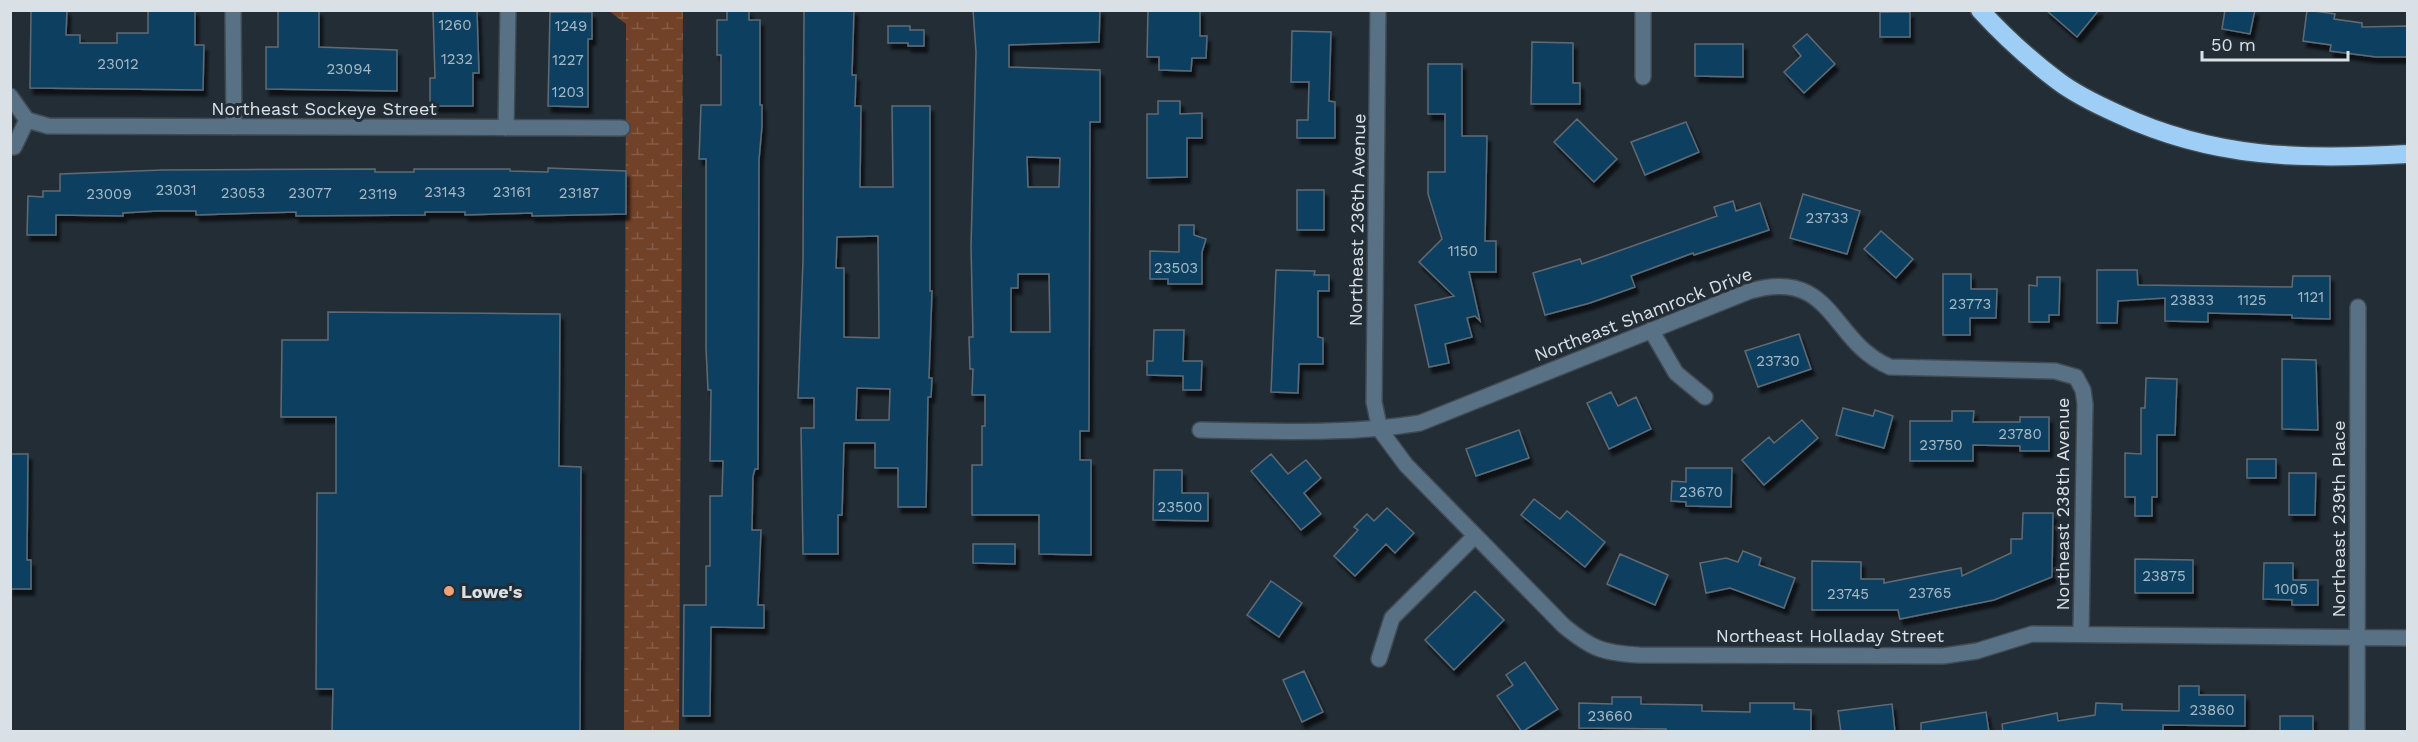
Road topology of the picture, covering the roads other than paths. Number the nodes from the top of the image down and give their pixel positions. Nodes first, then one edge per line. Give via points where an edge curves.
1 (233, 10) edge
2 (508, 10) edge
3 (1378, 10) edge
4 (1643, 10) edge
5 (1980, 10) edge
6 (1643, 77) dead end
7 (10, 96) edge
8 (27, 120) junction
9 (234, 127) junction
10 (506, 128) junction
11 (622, 128) dead end
12 (14, 147) dead end
13 (2408, 154) edge
14 (2358, 307) dead end
15 (1651, 330) junction
16 (2076, 377) joint
17 (1705, 397) dead end
18 (1200, 430) dead end
19 (1380, 430) junction
20 (1475, 537) junction
21 (2081, 633) junction
22 (2357, 638) junction
23 (2408, 638) edge
24 (1379, 659) dead end
25 (2357, 732) edge

1 - 9 street
2 - 10 street
3 - 19 street, Northeast 236th Avenue via 1374,402
4 - 6 street
5 - 13 highway via 2005,37 2059,82 2153,130 2242,153 2337,158
7 - 8 street
8 - 9 street, Northeast Sockeye Street via 48,126
8 - 12 street
9 - 10 street, Northeast Sockeye Street
10 - 11 street, Northeast Sockeye Street
14 - 22 street, Northeast 239th Place
15 - 16 street, Northeast Shamrock Drive via 1750,291 1768,286 1796,288 1824,303 1860,348 1890,367 2055,371
15 - 17 street via 1676,373
15 - 19 street, Northeast Shamrock Drive via 1420,423
16 - 21 street, Northeast 238th Avenue via 2085,404
18 - 19 street, Northeast Shamrock Drive
19 - 20 street, Northeast Holladay Street via 1406,465
20 - 21 street, Northeast Holladay Street via 1564,626 1587,645 1608,654 1943,656 1977,651 2032,634
20 - 24 street via 1392,618
21 - 22 street, Northeast Holladay Street
22 - 23 street, Northeast Holladay Street
22 - 25 street, Northeast 239th Place

